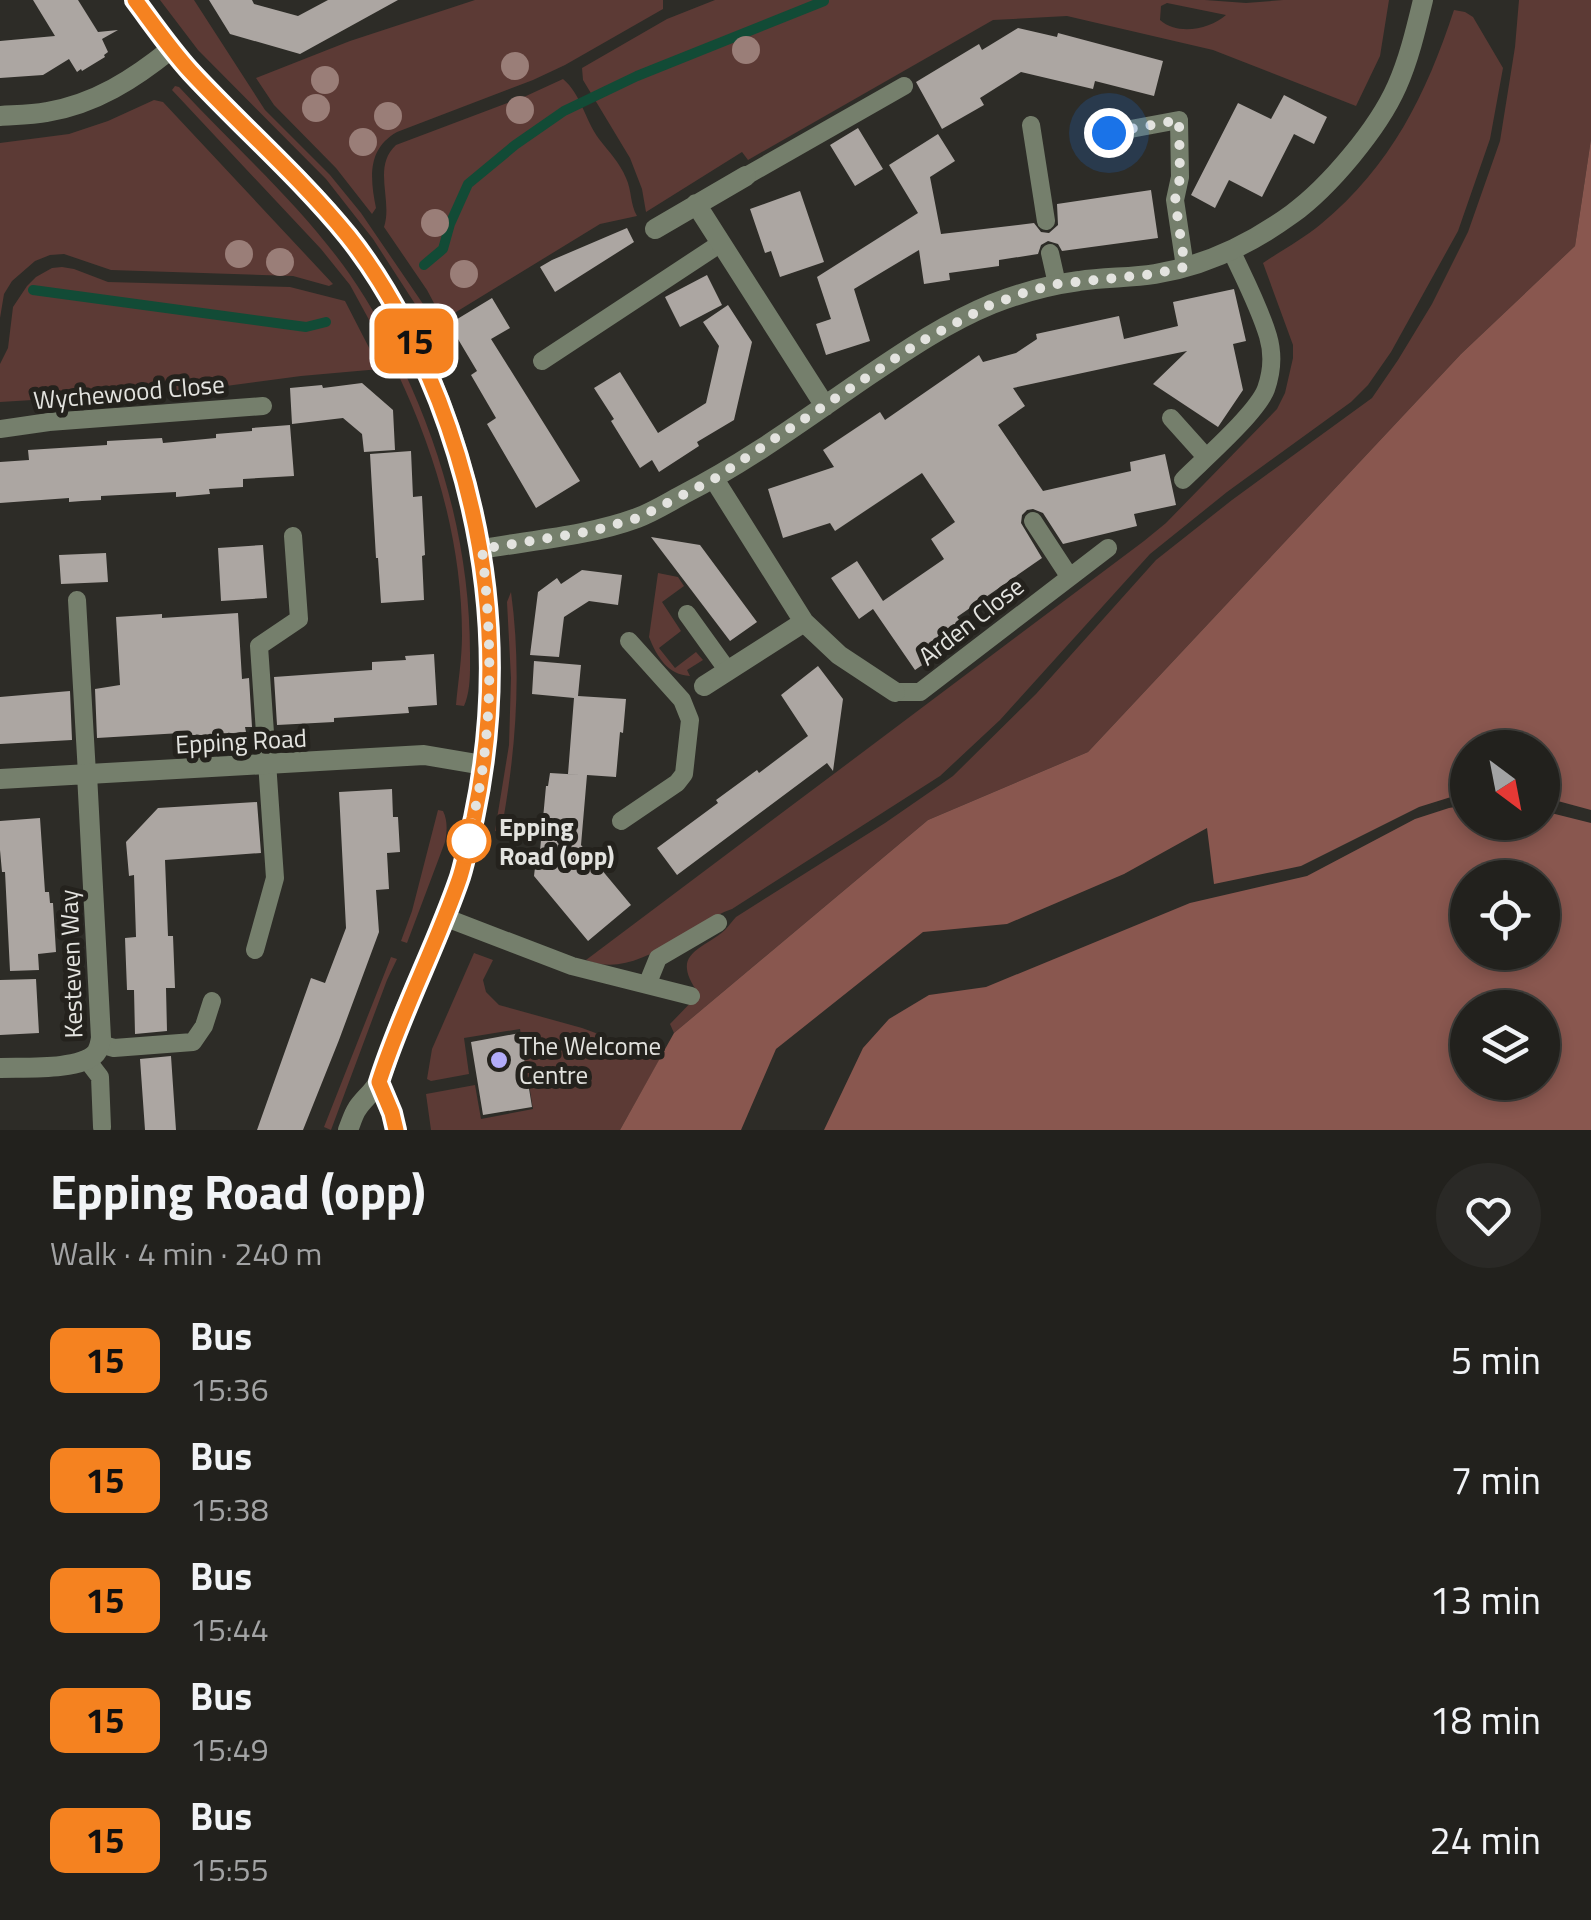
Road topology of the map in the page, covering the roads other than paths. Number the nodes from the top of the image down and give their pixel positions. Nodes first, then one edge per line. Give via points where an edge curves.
1 (134, 0) edge
2 (1424, 0) edge
3 (171, 49) junction
4 (904, 86) dead end
5 (0, 116) edge
6 (1031, 124) dead end
7 (1109, 133) dead end
8 (746, 176) joint
9 (696, 204) junction
10 (1046, 221) dead end
11 (655, 229) dead end
12 (721, 243) junction
13 (1231, 250) junction
14 (1050, 253) dead end
15 (1185, 267) junction
16 (1057, 284) junction
17 (542, 361) dead end
18 (263, 406) dead end
19 (825, 406) junction
20 (1171, 418) dead end
21 (0, 429) edge
22 (1206, 458) junction
23 (714, 479) junction
24 (1183, 480) dead end
25 (1033, 521) dead end
26 (292, 536) dead end
27 (1108, 548) dead end
28 (482, 549) junction
29 (1069, 576) junction
30 (77, 600) dead end
31 (686, 614) dead end
32 (804, 622) junction
33 (629, 641) dead end
34 (728, 671) junction
35 (704, 686) joint
36 (895, 692) joint
37 (682, 700) junction
38 (268, 764) junction
39 (483, 765) junction
40 (87, 774) junction
41 (0, 779) edge
42 (622, 821) dead end
43 (444, 917) junction
44 (718, 922) dead end
45 (254, 950) dead end
46 (647, 985) junction
47 (691, 996) dead end
48 (212, 1001) dead end
49 (94, 1052) junction
50 (0, 1068) edge
51 (379, 1082) junction
52 (102, 1127) dead end
53 (348, 1130) edge
54 (396, 1130) edge

1 - 3 street
2 - 13 street via 1396,90 1363,140 1292,214
3 - 5 street via 114,90 80,104
3 - 28 street via 326,211 370,267 434,388
4 - 8 lane
6 - 10 lane
7 - 15 lane via 1179,120 1175,200
8 - 9 street
9 - 11 street
9 - 12 street
12 - 17 lane
12 - 19 street
13 - 15 street
13 - 22 lane via 1261,316 1272,364 1265,392
14 - 16 lane
15 - 16 street
16 - 19 street via 940,330
18 - 21 lane, Wychewood Close
19 - 23 street
20 - 22 lane
22 - 24 lane
23 - 28 street via 638,518
23 - 32 street, Arden Close
25 - 29 lane
26 - 38 lane via 299,619 259,646
27 - 29 lane, Arden Close
28 - 39 street via 490,656
29 - 36 lane, Arden Close via 920,692
30 - 40 lane
31 - 34 lane
32 - 34 street
32 - 36 street, Arden Close via 839,656
33 - 37 lane
34 - 35 street
35 - 37 lane
37 - 42 lane via 690,720 684,774
38 - 39 street, Epping Road via 424,755
38 - 40 street, Epping Road
38 - 45 lane via 275,878
39 - 43 street via 460,875
40 - 41 street, Epping Road
40 - 49 street, Kesteven Way
43 - 46 lane via 572,966
43 - 51 street
44 - 46 lane via 658,958
46 - 47 lane
48 - 49 lane via 193,1042
49 - 50 street, Kesteven Way via 73,1064
49 - 52 lane
51 - 53 street
51 - 54 street

